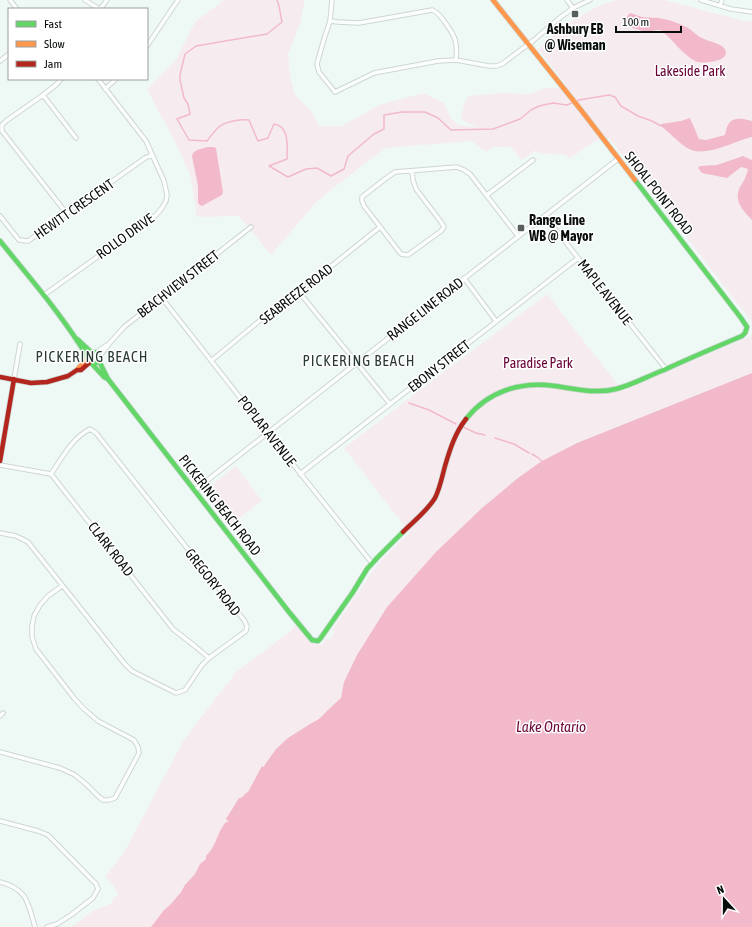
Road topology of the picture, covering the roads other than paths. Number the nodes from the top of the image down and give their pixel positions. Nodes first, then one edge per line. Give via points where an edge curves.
1 (10, 0) edge
2 (85, 0) edge
3 (107, 0) edge
4 (178, 0) edge
5 (332, 0) edge
6 (493, 0) edge
7 (567, 0) edge
8 (590, 0) edge
9 (701, 0) edge
10 (722, 0) edge
11 (720, 6) junction
12 (16, 8) edge
13 (98, 8) edge
14 (101, 8) edge
15 (573, 8) junction
16 (752, 12) edge
17 (330, 21) junction
18 (528, 44) junction
19 (148, 45) edge
20 (8, 55) edge
21 (456, 60) junction
22 (0, 61) edge
23 (60, 80) edge
24 (99, 80) edge
25 (115, 80) edge
26 (105, 89) junction
27 (43, 95) junction
28 (76, 138) dead end
29 (152, 155) junction
30 (618, 159) junction
31 (533, 160) dead end
32 (412, 171) junction
33 (487, 195) junction
34 (67, 214) junction
35 (0, 216) edge
36 (545, 216) junction
37 (251, 227) dead end
38 (380, 228) junction
39 (518, 236) junction
40 (0, 241) edge
41 (578, 258) junction
42 (464, 278) junction
43 (299, 292) junction
44 (44, 295) junction
45 (162, 298) junction
46 (496, 321) junction
47 (76, 338) junction
48 (20, 344) dead end
49 (96, 356) junction
50 (211, 360) junction
51 (89, 361) junction
52 (357, 363) junction
53 (665, 368) junction
54 (0, 377) edge
55 (14, 379) junction
56 (108, 379) junction
57 (390, 404) junction
58 (268, 433) junction
59 (2, 437) edge
60 (0, 461) edge
61 (0, 465) edge
62 (51, 474) junction
63 (300, 474) junction
64 (195, 490) junction
65 (0, 533) edge
66 (372, 563) junction
67 (62, 586) junction
68 (209, 658) junction
69 (0, 752) edge
70 (0, 821) edge
71 (0, 882) edge
72 (35, 927) edge
73 (47, 927) edge

1 - 12 street
2 - 13 street
3 - 14 street
4 - 19 street
5 - 17 street
6 - 18 street, SHOAL POINT ROAD
7 - 15 street
8 - 15 street
9 - 11 street
10 - 11 street
11 - 16 street
15 - 18 street
17 - 21 street via 358,23 432,10 437,12 455,39
17 - 21 street via 317,64 319,72 335,92 374,73
18 - 21 street via 496,66
18 - 30 street, SHOAL POINT ROAD
20 - 22 street
23 - 27 street
24 - 26 street, ROLLO DRIVE
25 - 26 street
26 - 29 street, ROLLO DRIVE via 146,141
27 - 28 street
27 - 34 street via 6,121 2,125 2,131
29 - 34 street, HEWITT CRESCENT
29 - 44 street, ROLLO DRIVE via 166,188 166,201 162,208 156,215
30 - 36 street, RANGE LINE ROAD
30 - 53 street, SHOAL POINT ROAD via 744,321 746,327 742,336
31 - 33 street
32 - 33 street via 457,167 470,174
32 - 38 street via 395,172 362,197 364,206
32 - 38 street via 416,189 444,227 408,255 401,254
33 - 39 street
34 - 35 street, HEWITT CRESCENT via 28,241 19,240
36 - 39 street, RANGE LINE ROAD
36 - 41 street, MAPLE AVENUE
37 - 45 street, BEACHVIEW STREET
38 - 43 street, SEABREEZE ROAD
39 - 42 street, RANGE LINE ROAD
40 - 44 street, PICKERING BEACH ROAD
41 - 46 street, EBONY STREET
41 - 53 street, MAPLE AVENUE
42 - 46 street
42 - 52 street, RANGE LINE ROAD
43 - 50 street, SEABREEZE ROAD
43 - 52 street
44 - 47 street, PICKERING BEACH ROAD
45 - 49 street, BEACHVIEW STREET via 124,327
45 - 50 street, POPLAR AVENUE
46 - 57 street, EBONY STREET
47 - 49 street, PICKERING BEACH ROAD
47 - 51 street, PICKERING BEACH ROAD
48 - 55 street
49 - 51 street via 97,363
49 - 51 street via 89,353
49 - 56 street, PICKERING BEACH ROAD
50 - 58 street, POPLAR AVENUE
51 - 55 street via 68,376 47,382 31,383
51 - 56 street, PICKERING BEACH ROAD
52 - 57 street
52 - 58 street, RANGE LINE ROAD
53 - 66 street via 625,386 608,390 584,391 545,384 526,384 486,400 472,411 458,428 431,504
54 - 55 street
55 - 59 street
56 - 64 street, PICKERING BEACH ROAD
57 - 63 street, EBONY STREET
58 - 63 street, POPLAR AVENUE
58 - 64 street, RANGE LINE ROAD
59 - 60 street
61 - 62 street
62 - 68 street, CLARK ROAD via 173,629
62 - 68 street, GREGORY ROAD via 71,444 82,433 90,429 96,433 244,620 246,631
63 - 66 street, POPLAR AVENUE
64 - 66 street, PICKERING BEACH ROAD via 312,640 320,639
65 - 67 street, GREGORY ROAD via 16,536 28,542
67 - 68 street, GREGORY ROAD via 132,671 176,693 185,690
67 - 69 street via 48,596 34,616 32,637 36,649 84,710 98,721 134,740 139,753 115,798 103,800 75,775 60,768
70 - 73 street via 48,835 96,884 98,889 93,898 72,915
71 - 72 street via 10,884 22,892

